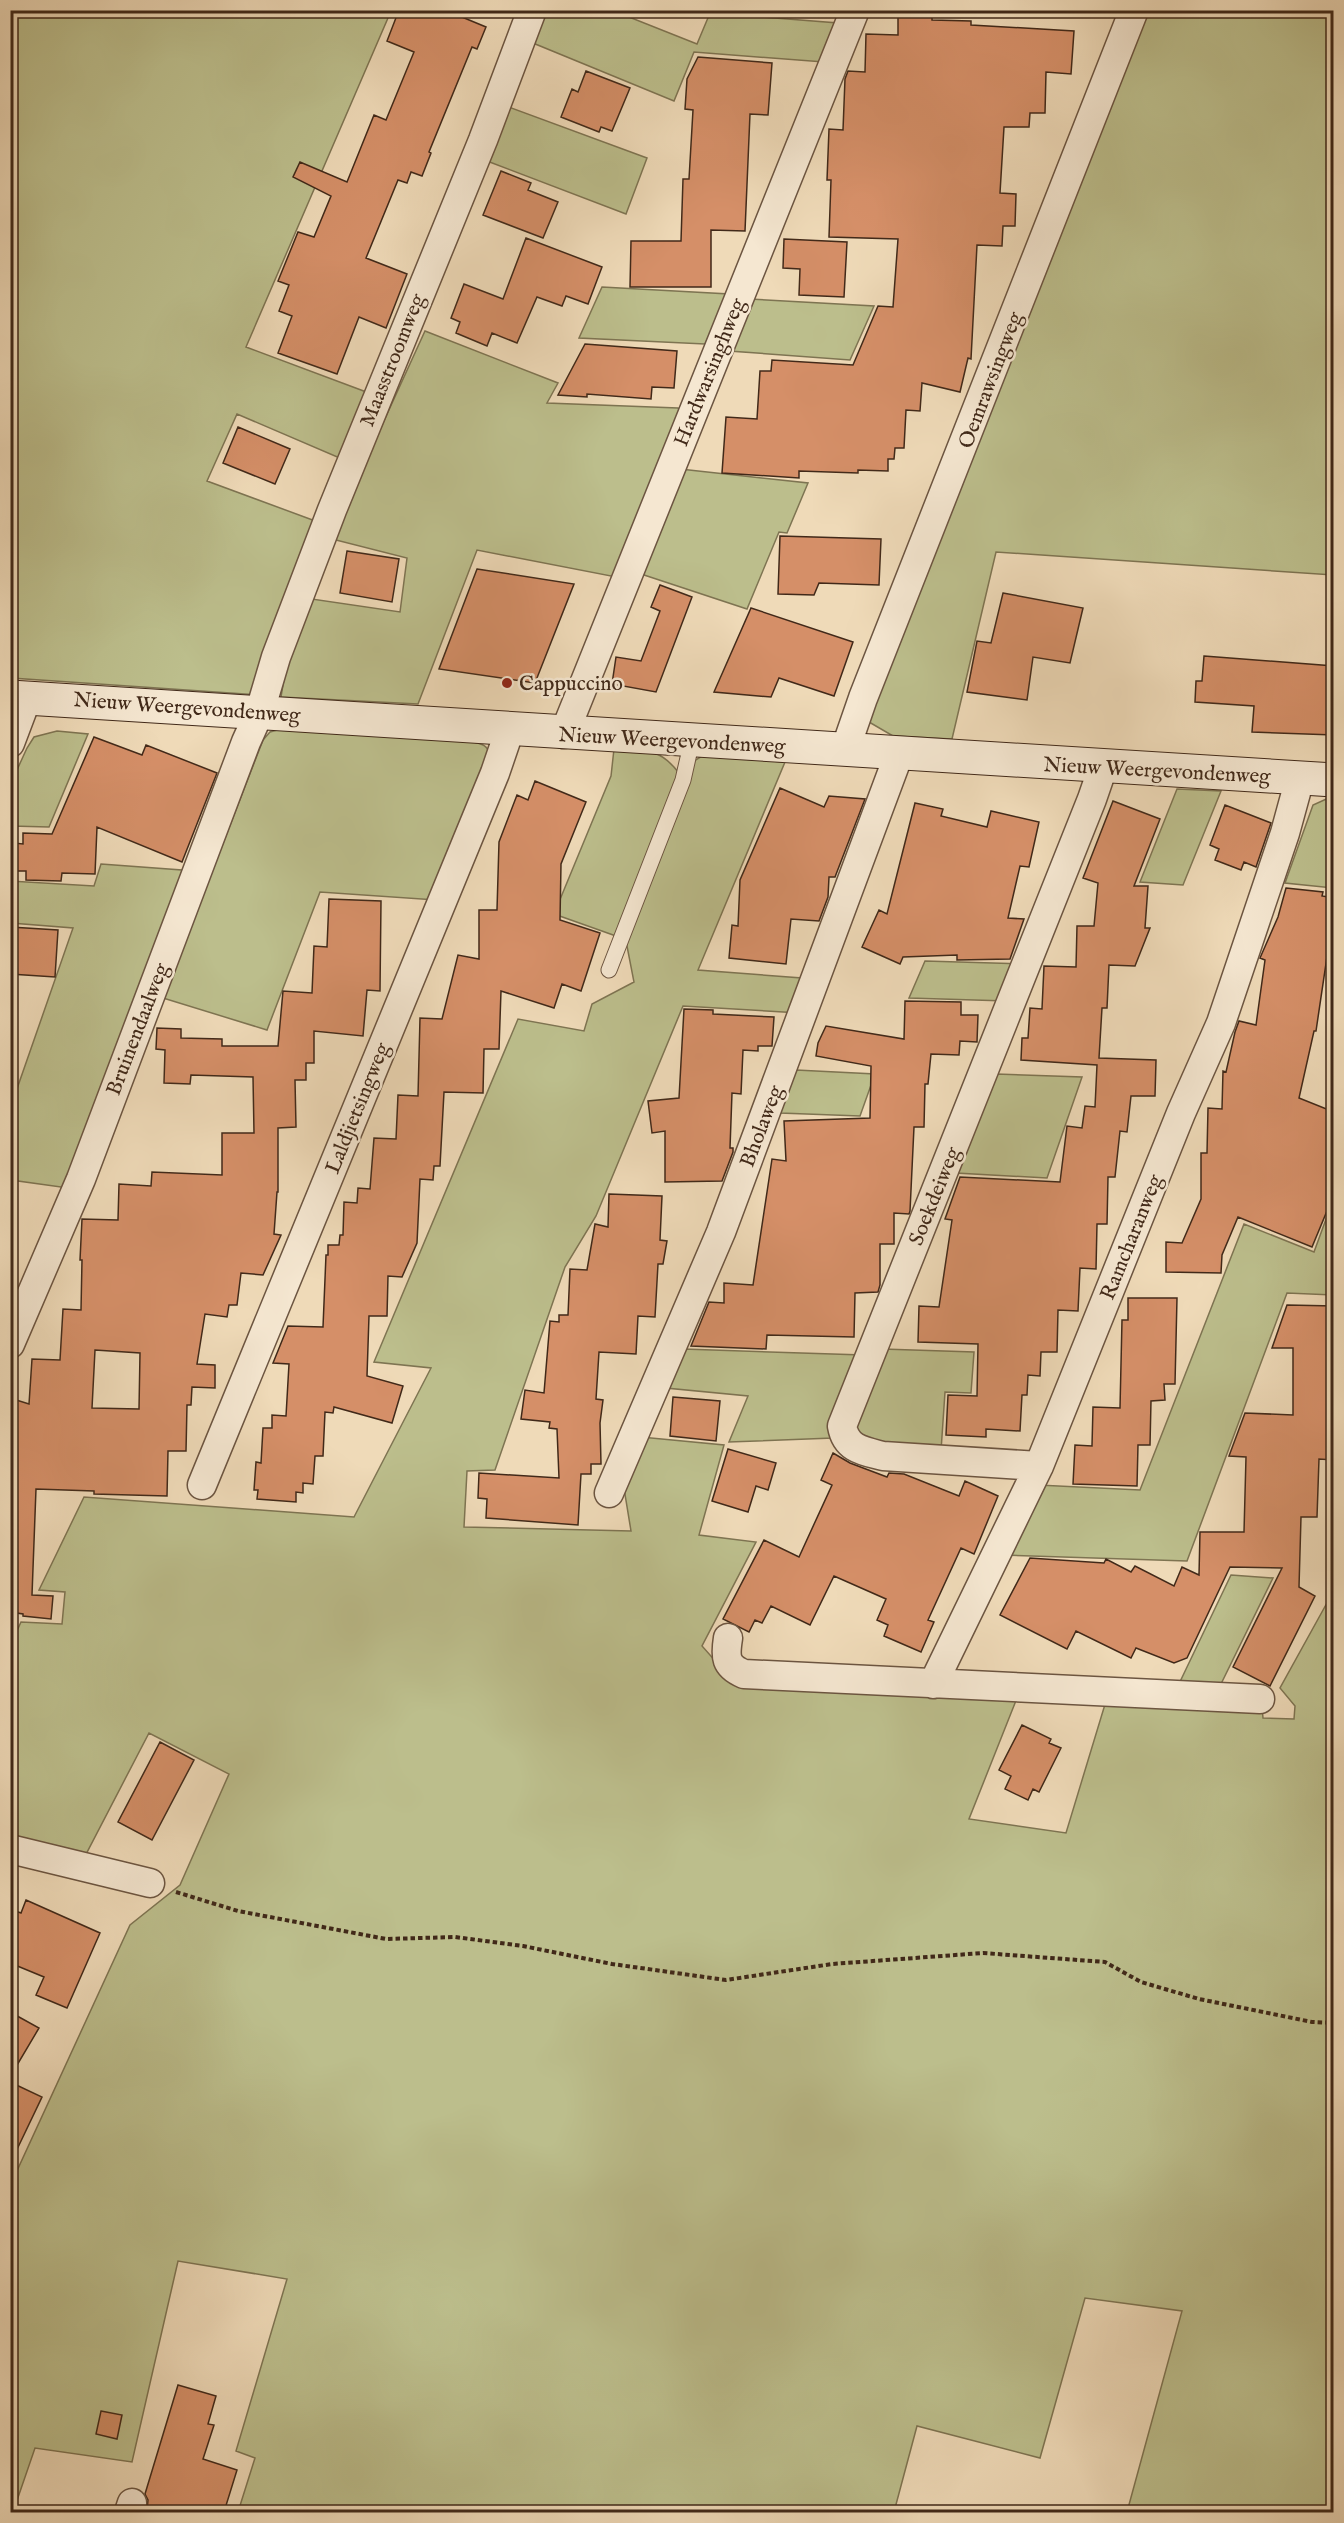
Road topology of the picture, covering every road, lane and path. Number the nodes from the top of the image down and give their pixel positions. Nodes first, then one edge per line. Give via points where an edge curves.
1 (532, 10) edge
2 (855, 10) edge
3 (1134, 10) edge
4 (19, 697) edge
5 (260, 711) junction
6 (510, 729) junction
7 (564, 734) junction
8 (692, 740) junction
9 (10, 743) edge
10 (845, 750) junction
11 (899, 754) junction
12 (1103, 767) junction
13 (1300, 778) junction
14 (1334, 780) edge
15 (609, 970) dead end
16 (10, 1344) edge
17 (1039, 1466) junction
18 (202, 1485) dead end
19 (609, 1493) dead end
20 (728, 1638) dead end
21 (933, 1684) junction
22 (1260, 1699) dead end
23 (10, 1849) edge
24 (150, 1883) joint
25 (1334, 2023) edge

1 - 5 street, Maasstroomweg via 332,510 276,657
2 - 7 street, Hardwarsinghweg
3 - 10 street, Oemrawsingweg
4 - 5 street, Nieuw Weergevondenweg
4 - 9 street
5 - 6 street, Nieuw Weergevondenweg
5 - 16 street, Bruinendaalweg via 81,1179
6 - 7 street, Nieuw Weergevondenweg
6 - 18 street, Laldjietsingweg
7 - 8 street, Nieuw Weergevondenweg
8 - 10 street, Nieuw Weergevondenweg
8 - 15 lane via 683,780
10 - 11 street, Nieuw Weergevondenweg
11 - 12 street, Nieuw Weergevondenweg
11 - 19 street, Bholaweg via 721,1232
12 - 13 street, Nieuw Weergevondenweg
12 - 17 street, Soekdeiweg via 842,1426 849,1444 883,1456
13 - 14 street, Nieuw Weergevondenweg
13 - 17 street, Ramcharanweg via 1221,1023
17 - 21 street, Ramcharanweg
20 - 21 street via 728,1662 744,1674
21 - 22 street
23 - 24 street
24 - 25 path via 238,1911 386,1939 455,1937 726,1980 832,1964 983,1953 1106,1962 1141,1982 1199,1999

